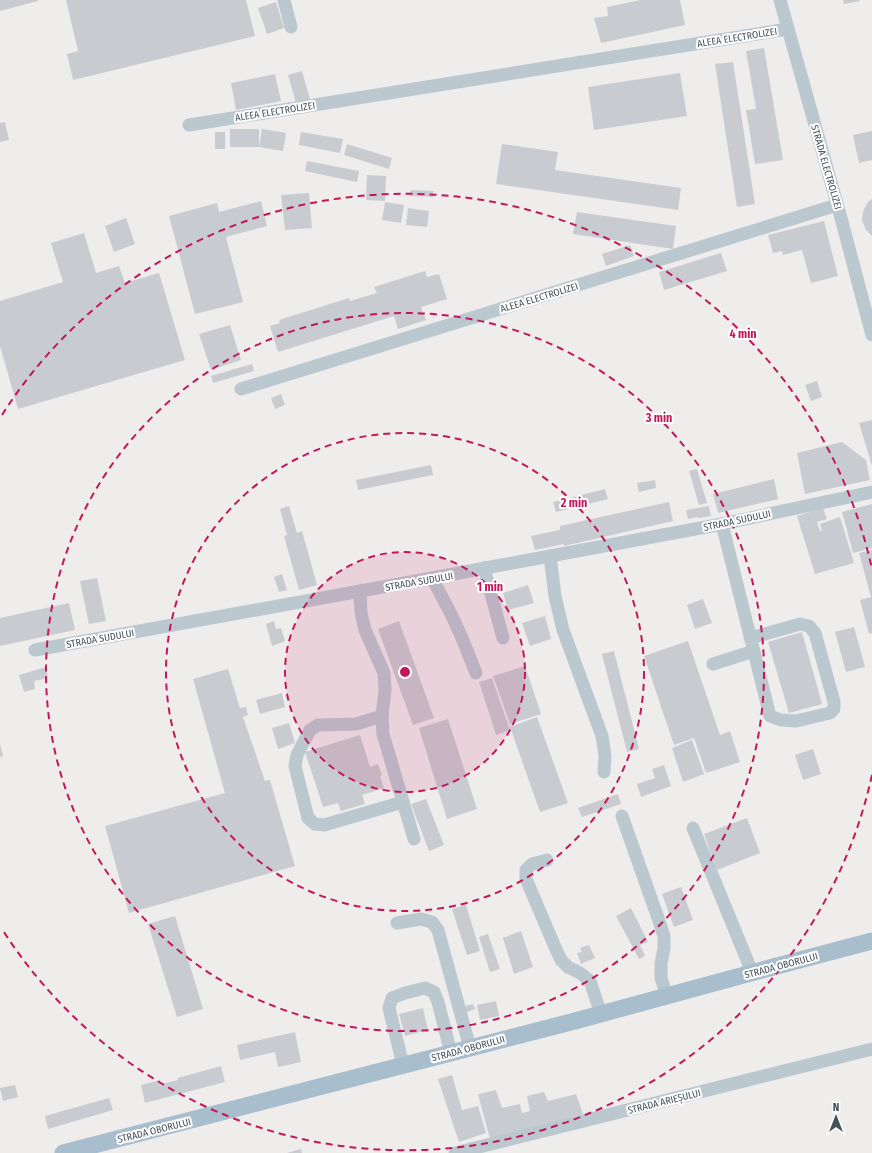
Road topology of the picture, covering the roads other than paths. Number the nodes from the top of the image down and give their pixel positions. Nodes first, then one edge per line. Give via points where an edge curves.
1 (284, 0) edge
2 (780, 0) edge
3 (291, 27) dead end
4 (788, 29) junction
5 (189, 125) dead end
6 (837, 205) junction
7 (872, 335) edge
8 (241, 389) dead end
9 (872, 492) edge
10 (722, 524) junction
11 (550, 556) junction
12 (484, 568) junction
13 (432, 578) junction
14 (360, 591) junction
15 (503, 638) dead end
16 (750, 638) junction
17 (35, 650) dead end
18 (754, 651) junction
19 (713, 664) dead end
20 (476, 673) dead end
21 (382, 716) junction
22 (604, 772) dead end
23 (403, 802) junction
24 (622, 816) dead end
25 (693, 828) dead end
26 (414, 839) dead end
27 (547, 860) dead end
28 (397, 923) dead end
29 (872, 941) edge
30 (752, 972) junction
31 (666, 996) junction
32 (601, 1014) junction
33 (470, 1048) junction
34 (872, 1049) edge
35 (451, 1053) junction
36 (403, 1065) junction
37 (63, 1153) edge
38 (455, 1153) edge

1 - 3 street
2 - 4 street, STRADA ELECTROLIZEI
4 - 5 street, ALEEA ELECTROLIZEI
4 - 6 street, STRADA ELECTROLIZEI
6 - 7 street, STRADA ELECTROLIZEI
6 - 8 street, ALEEA ELECTROLIZEI
9 - 10 street, STRADA SUDULUI
10 - 11 street, STRADA SUDULUI
10 - 16 street
11 - 12 street, STRADA SUDULUI
11 - 22 street via 563,630 602,736
12 - 13 street, STRADA SUDULUI
12 - 15 street
13 - 14 street, STRADA SUDULUI
13 - 20 street via 451,614
14 - 17 street, STRADA SUDULUI
14 - 21 street via 365,630 384,673
16 - 18 street
16 - 18 street via 800,624 809,626 815,633 834,709 830,713 796,721 770,716
18 - 19 street
21 - 23 street via 383,734
21 - 23 street via 356,724 318,725 310,730 304,740 295,766 308,818 315,824 324,825
23 - 26 street
24 - 31 street via 664,936 661,978
25 - 30 street
27 - 32 street via 532,864 526,870 526,879 562,960 590,981
28 - 33 street via 421,919 432,922 438,930
29 - 30 main road, STRADA OBORULUI
30 - 31 main road, STRADA OBORULUI
31 - 32 main road, STRADA OBORULUI
32 - 33 main road, STRADA OBORULUI
33 - 35 main road, STRADA OBORULUI
34 - 38 street, STRADA ARIEȘULUI
35 - 36 main road, STRADA OBORULUI
35 - 36 street via 434,992 425,988 405,992 392,998 389,1008
36 - 37 main road, STRADA OBORULUI

